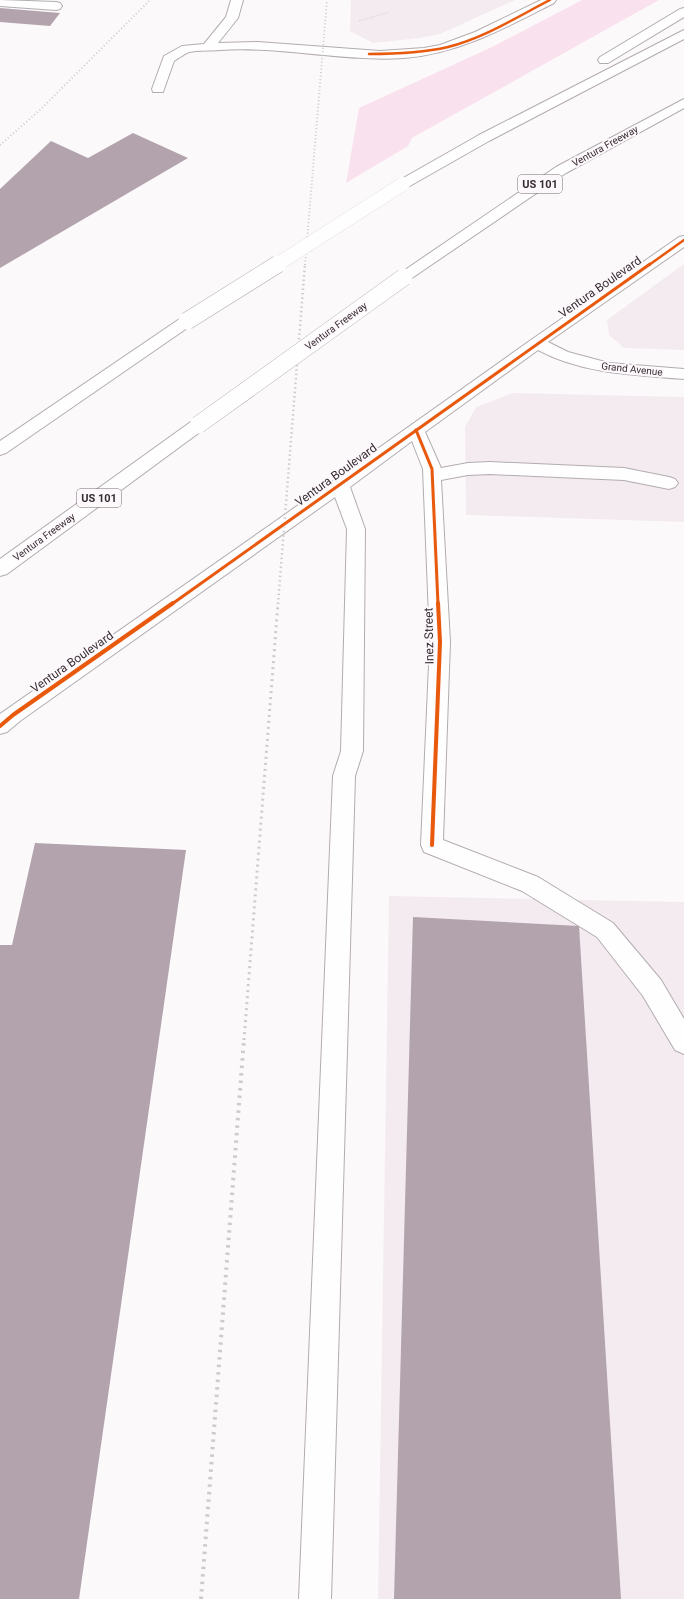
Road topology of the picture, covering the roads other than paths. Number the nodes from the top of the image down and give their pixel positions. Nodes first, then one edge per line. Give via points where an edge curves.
1 (237, 0) edge
2 (522, 0) edge
3 (550, 0) edge
4 (0, 2) edge
5 (29, 2) edge
6 (56, 6) dead end
7 (536, 7) junction
8 (684, 12) edge
9 (684, 34) edge
10 (208, 47) junction
11 (158, 89) dead end
12 (684, 103) edge
13 (484, 138) junction
14 (684, 240) edge
15 (537, 343) junction
16 (684, 374) edge
17 (416, 430) junction
18 (0, 449) edge
19 (432, 476) junction
20 (669, 483) dead end
21 (340, 486) junction
22 (0, 570) edge
23 (0, 726) edge
24 (684, 1042) edge
25 (315, 1599) edge

1 - 10 main road via 232,18
2 - 7 main road
3 - 7 main road
4 - 5 main road
5 - 6 main road
7 - 10 main road via 457,44 404,54 369,54 231,44
8 - 13 main road via 587,70
9 - 13 main road
10 - 11 main road via 187,49 168,59
12 - 22 main road, Ventura Freeway / US 101, bridge via 561,170 404,277
13 - 18 main road, bridge via 403,184 187,321
14 - 15 main road, Ventura Boulevard
15 - 16 main road, Grand Avenue via 562,356 609,368
15 - 17 main road, Ventura Boulevard
17 - 19 main road, Inez Street via 432,469
17 - 21 main road, Ventura Boulevard
19 - 20 main road via 468,469 490,468 624,474
19 - 24 main road, Inez Street via 440,642 432,845 530,884 604,930 652,988
21 - 23 main road, Ventura Boulevard
21 - 25 main road via 356,529 352,751 344,776

